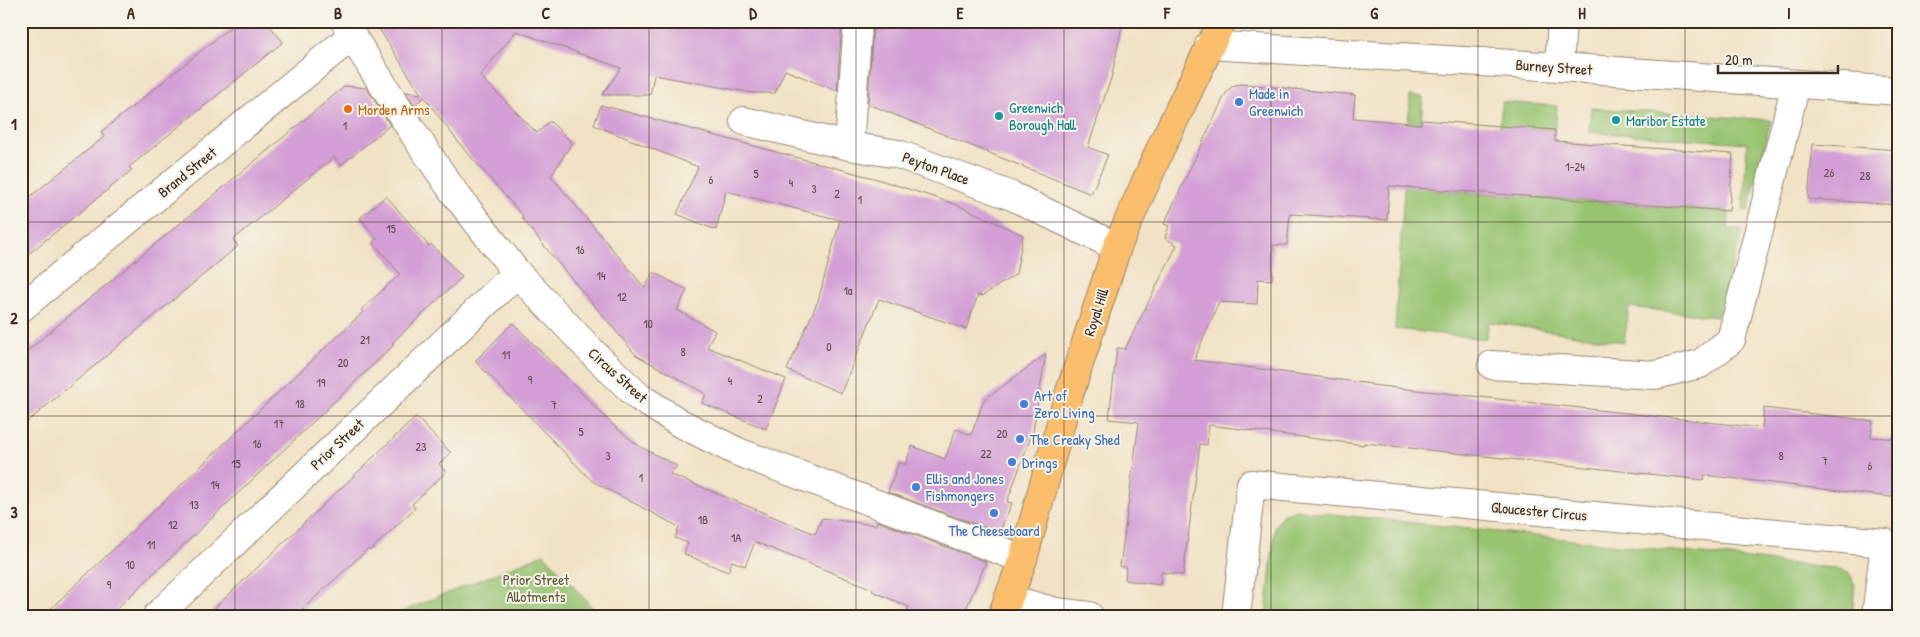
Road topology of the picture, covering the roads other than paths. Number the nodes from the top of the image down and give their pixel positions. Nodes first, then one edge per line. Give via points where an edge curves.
1 (858, 21) edge
2 (1562, 21) edge
3 (349, 28) edge
4 (1219, 28) edge
5 (1559, 67) junction
6 (1796, 84) junction
7 (1899, 91) edge
8 (744, 121) dead end
9 (849, 146) junction
10 (1117, 247) junction
11 (517, 273) junction
12 (21, 308) edge
13 (1492, 365) dead end
14 (1023, 559) junction
15 (1006, 608) edge
16 (157, 616) edge
17 (1089, 616) edge
18 (1236, 616) edge
19 (1876, 616) edge

1 - 9 street
2 - 5 street
3 - 11 street, Circus Street via 452,190
3 - 12 street, Brand Street
4 - 5 street, Burney Street
4 - 10 main road, Royal Hill via 1163,142
5 - 6 street, Burney Street
6 - 7 street, Burney Street
6 - 13 street via 1731,340 1700,364 1656,375
8 - 9 street, Peyton Place
9 - 10 street, Peyton Place via 898,154 1012,196
10 - 14 main road, Royal Hill via 1067,401
11 - 14 street, Circus Street via 639,397 680,423 746,455
11 - 16 street, Prior Street
14 - 15 main road, Royal Hill
15 - 17 street
18 - 19 street, Gloucester Circus via 1251,484 1885,543

